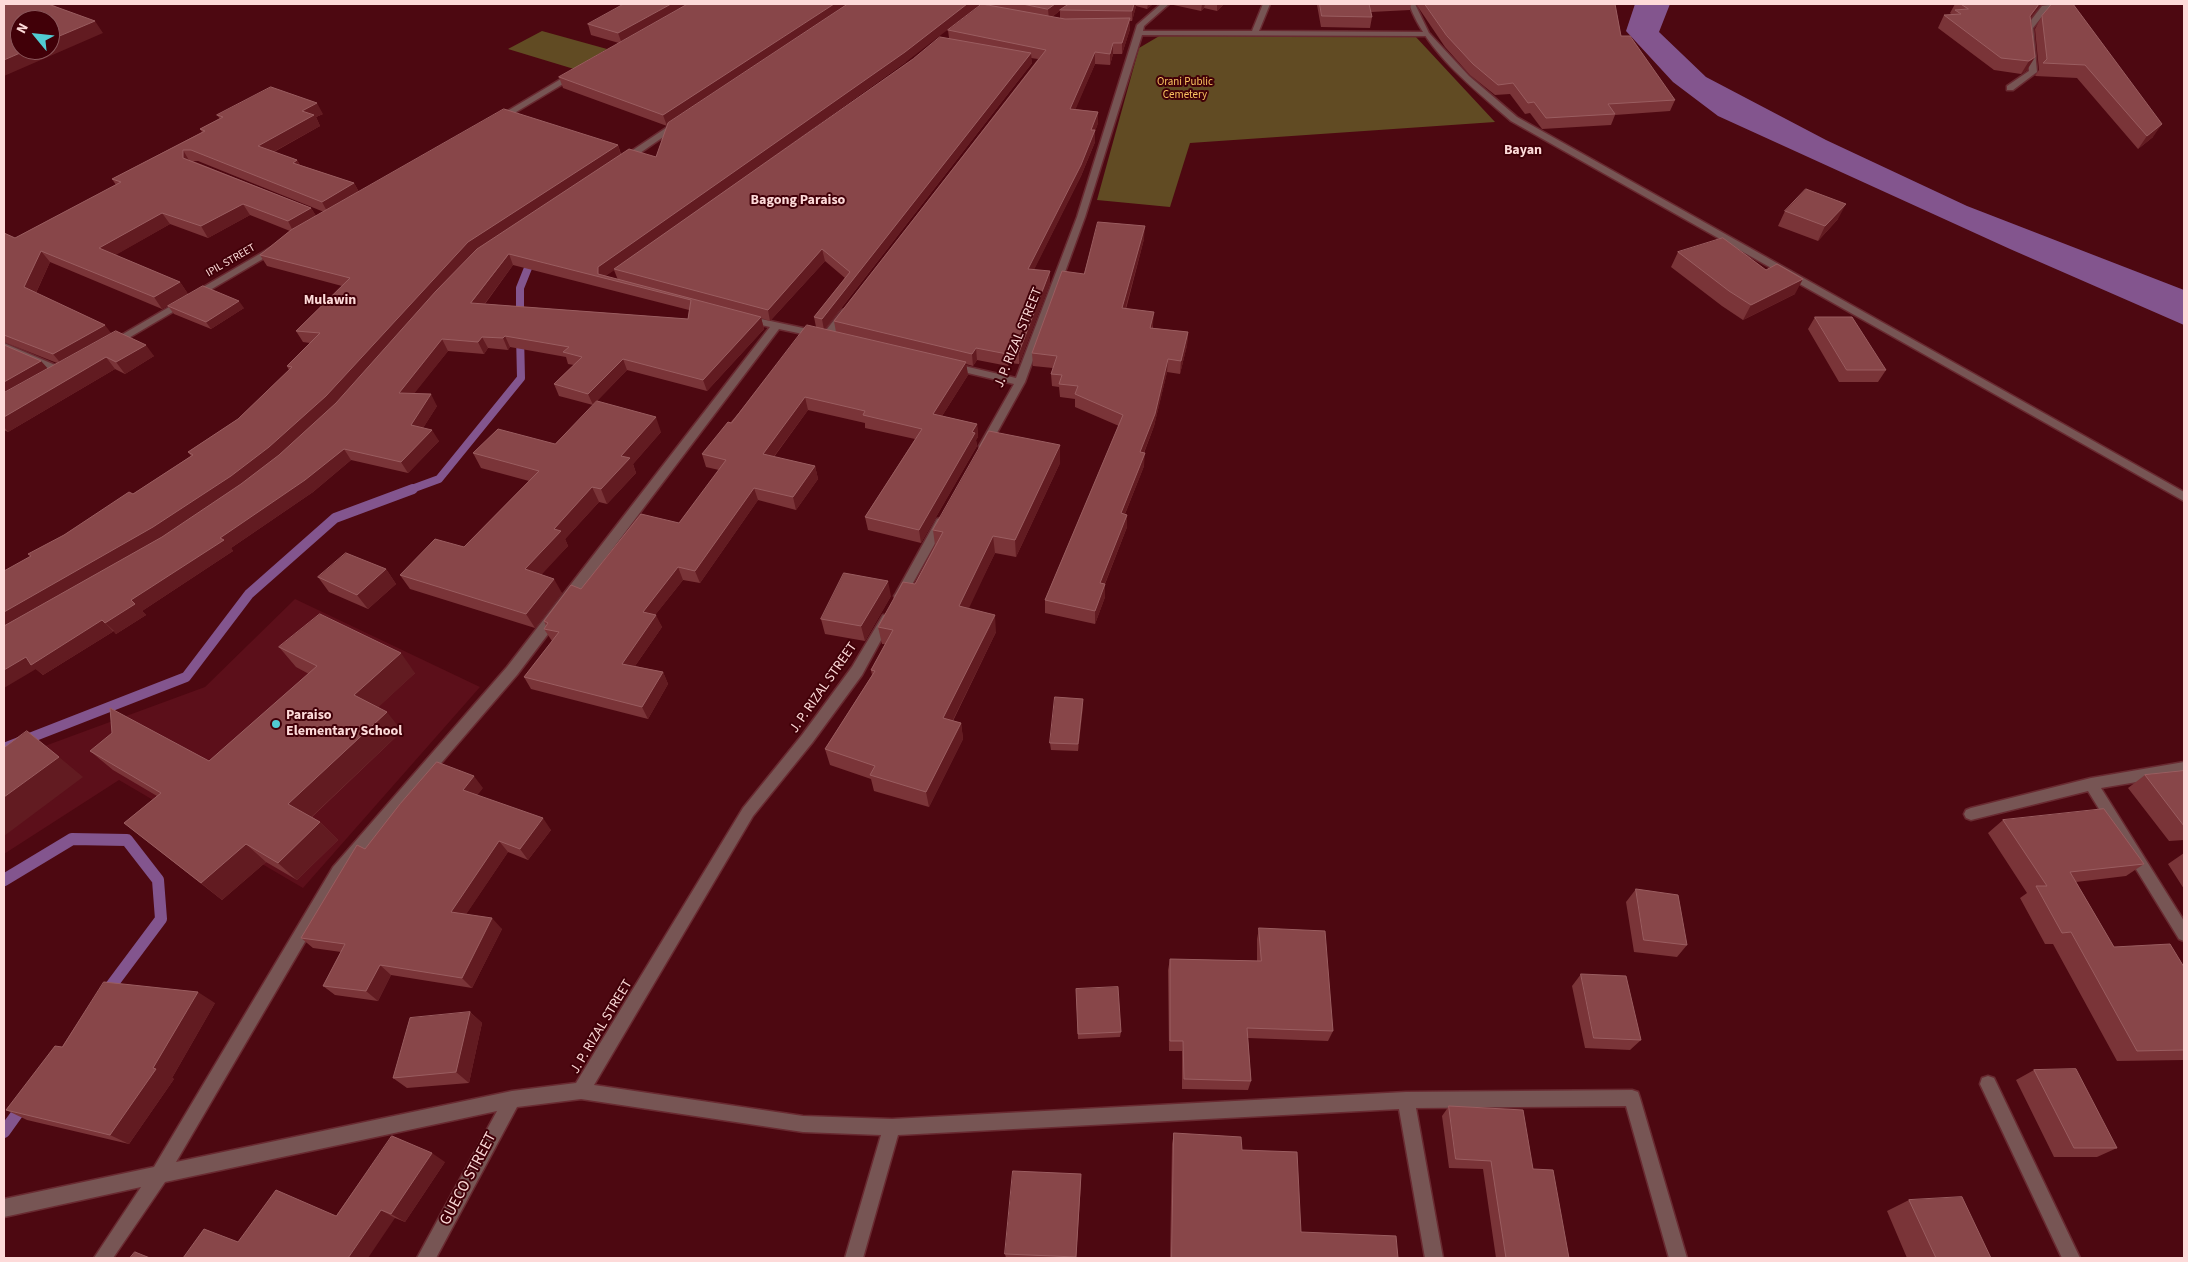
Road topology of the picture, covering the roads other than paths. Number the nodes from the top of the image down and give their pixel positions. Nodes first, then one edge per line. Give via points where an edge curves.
1 (1165, 4) edge
2 (1267, 4) edge
3 (1412, 4) edge
4 (2068, 4) edge
5 (1137, 28) junction
6 (1255, 32) junction
7 (1426, 34) junction
8 (584, 69) edge
9 (2010, 88) dead end
10 (686, 119) edge
11 (490, 124) edge
12 (611, 169) edge
13 (285, 243) edge
14 (851, 304) edge
15 (738, 317) edge
16 (775, 326) junction
17 (4, 346) edge
18 (106, 347) edge
19 (943, 364) edge
20 (63, 372) edge
21 (1020, 382) junction
22 (977, 458) edge
23 (2184, 497) edge
24 (948, 509) edge
25 (2184, 768) edge
26 (2091, 784) junction
27 (1971, 814) dead end
28 (2184, 934) edge
29 (1988, 1084) dead end
30 (582, 1092) junction
31 (512, 1099) junction
32 (1406, 1100) junction
33 (892, 1128) junction
34 (160, 1174) junction
35 (4, 1208) edge
36 (103, 1258) edge
37 (426, 1258) edge
38 (854, 1258) edge
39 (1434, 1258) edge
40 (1678, 1258) edge
41 (2070, 1258) edge

1 - 5 street
2 - 6 street
3 - 7 street
4 - 9 street via 2045,8 2029,28 2033,72
5 - 6 street
5 - 21 street, J. P. RIZAL STREET via 1081,217
6 - 7 street
7 - 23 street via 1466,78 1514,119
8 - 11 street
10 - 12 street
13 - 18 street, IPIL STREET
14 - 16 street via 831,337
15 - 16 street
16 - 34 street via 512,670 338,872
17 - 20 street
19 - 21 street
21 - 22 street, J. P. RIZAL STREET
24 - 30 street, J. P. RIZAL STREET via 857,671 807,740 748,812
25 - 26 street
26 - 27 street
26 - 28 street
29 - 41 street
30 - 31 street
30 - 33 street via 803,1124
31 - 34 street
31 - 37 street, GUECO STREET
32 - 33 street
32 - 39 street
32 - 40 street via 1632,1098
33 - 38 street
34 - 35 street
34 - 36 street

